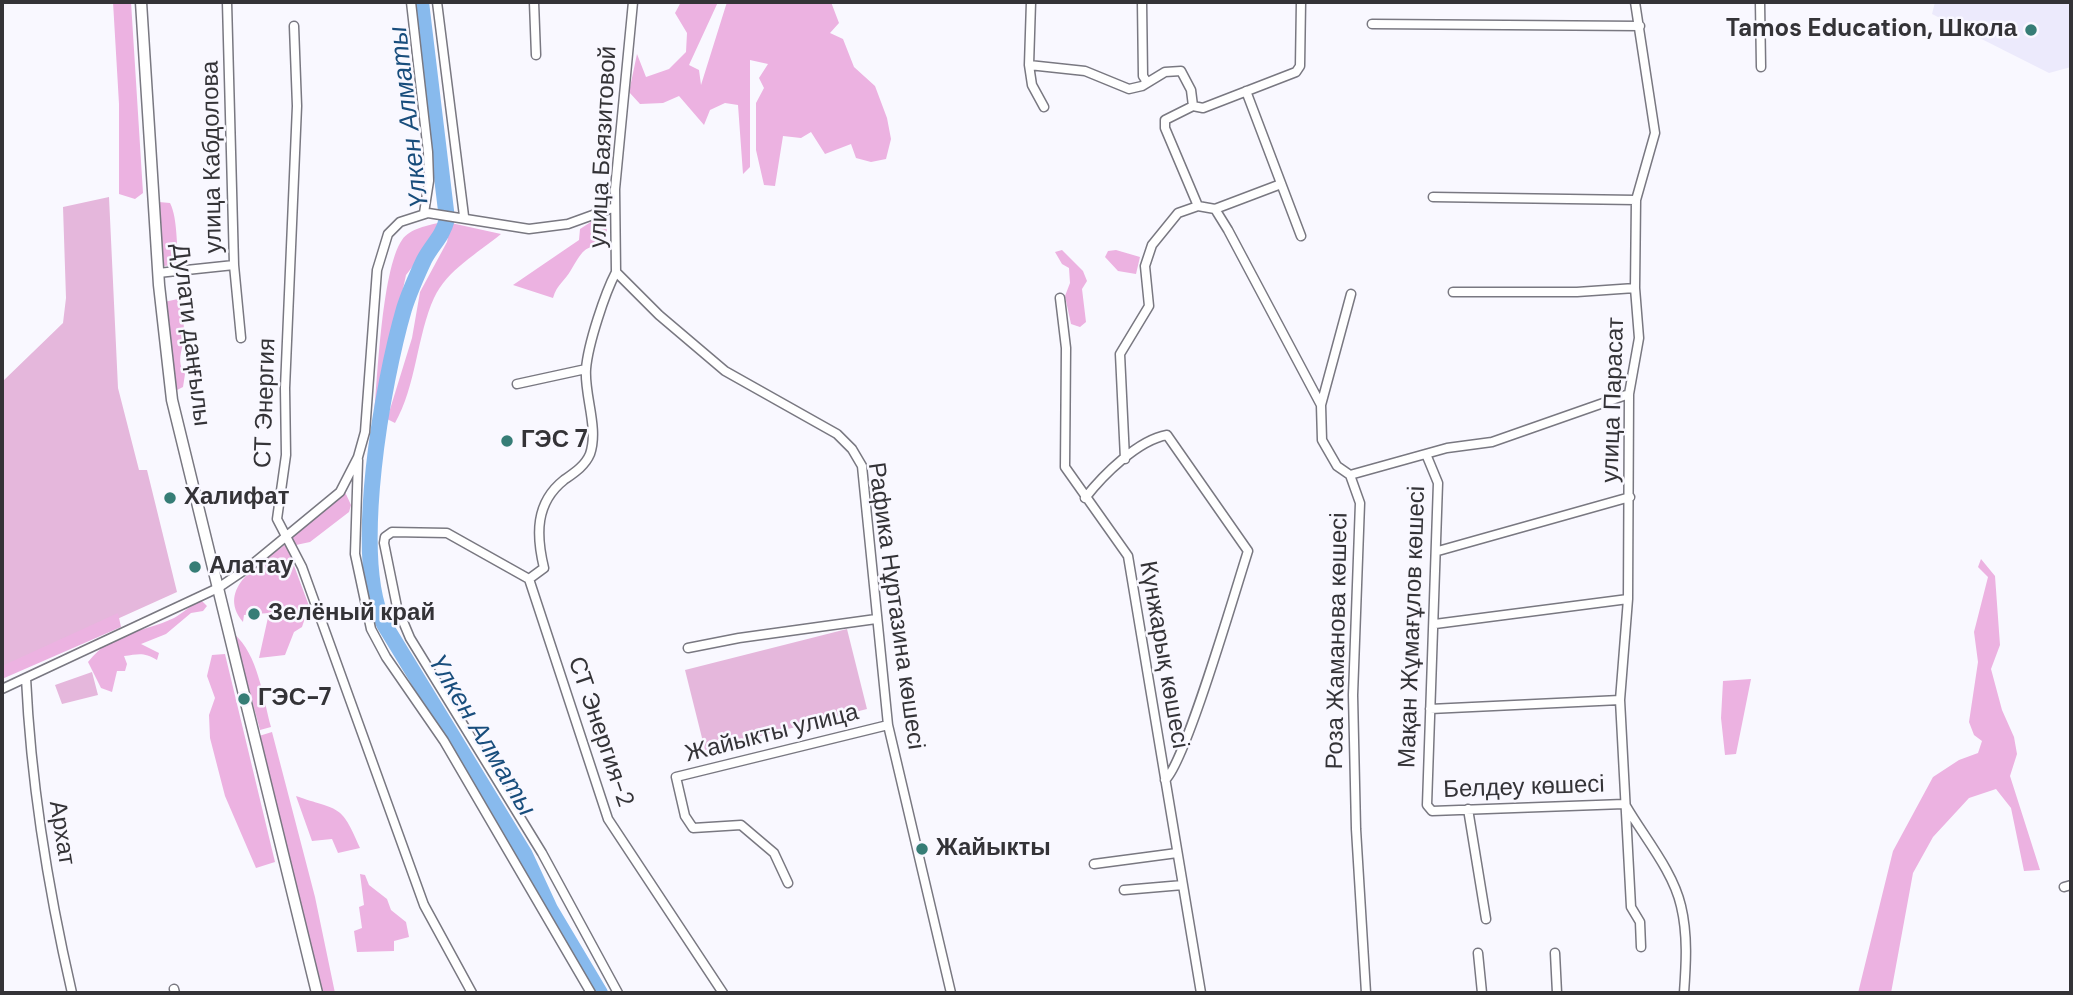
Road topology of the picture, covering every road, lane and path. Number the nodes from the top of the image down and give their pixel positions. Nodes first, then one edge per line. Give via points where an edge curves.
1 (141, 2) edge
2 (227, 2) edge
3 (411, 2) edge
4 (438, 2) edge
5 (534, 2) edge
6 (633, 2) edge
7 (1031, 2) edge
8 (1142, 2) edge
9 (1301, 2) edge
10 (1635, 2) edge
11 (1760, 2) edge
12 (1372, 24) dead end
13 (294, 26) dead end
14 (1640, 26) junction
15 (536, 55) dead end
16 (1030, 65) junction
17 (1761, 67) dead end
18 (1147, 82) junction
19 (1246, 91) junction
20 (1193, 106) junction
21 (1044, 107) dead end
22 (1281, 184) junction
23 (1433, 197) dead end
24 (1636, 200) junction
25 (1198, 206) junction
26 (615, 207) junction
27 (1216, 209) junction
28 (424, 214) junction
29 (460, 216) junction
30 (1301, 236) dead end
31 (234, 265) junction
32 (616, 272) junction
33 (158, 273) junction
34 (1635, 288) junction
35 (1453, 292) dead end
36 (1351, 294) dead end
37 (1060, 298) dead end
38 (241, 338) dead end
39 (586, 369) junction
40 (517, 384) dead end
41 (1629, 394) junction
42 (1321, 405) junction
43 (837, 433) joint
44 (1426, 454) junction
45 (358, 457) junction
46 (1125, 459) junction
47 (1350, 475) junction
48 (1630, 497) junction
49 (1085, 498) junction
50 (287, 537) junction
51 (1438, 551) junction
52 (529, 579) junction
53 (218, 587) junction
54 (1628, 599) junction
55 (876, 619) junction
56 (1435, 624) junction
57 (688, 648) dead end
58 (26, 678) junction
59 (2, 688) edge
60 (1620, 701) junction
61 (1430, 709) junction
62 (888, 725) junction
63 (1165, 780) junction
64 (1624, 804) junction
65 (1427, 805) joint
66 (1468, 809) junction
67 (1177, 853) junction
68 (1094, 864) dead end
69 (788, 883) dead end
70 (1183, 885) junction
71 (1124, 890) dead end
72 (1486, 919) dead end
73 (1641, 947) dead end
74 (1478, 953) dead end
75 (1555, 953) dead end
76 (72, 993) edge
77 (317, 993) edge
78 (472, 993) edge
79 (591, 993) edge
80 (618, 993) edge
81 (723, 993) edge
82 (951, 993) edge
83 (1201, 993) edge
84 (1366, 993) edge
85 (1482, 993) edge
86 (1557, 993) edge
87 (1684, 993) edge

1 - 33 main road, Дулати даңғылы
2 - 31 street, улица Кабдолова
3 - 28 street via 428,152
4 - 29 street
5 - 15 street
6 - 26 street, улица Баязитовой
7 - 16 street
8 - 18 street via 1143,76
9 - 19 street via 1300,66 1296,72
10 - 14 street, улица Парасат
11 - 17 street
12 - 14 street
13 - 50 street, СТ Энергия via 297,106 286,455 277,519
14 - 24 street, улица Парасат via 1656,133
16 - 18 street via 1085,71 1129,89
16 - 21 street via 1032,85
18 - 20 street via 1165,72 1181,71
19 - 20 street via 1203,108
19 - 22 street
20 - 25 street via 1165,120 1165,128
22 - 27 street
22 - 30 street
23 - 24 street
24 - 34 street, улица Парасат
25 - 27 street
25 - 46 street via 1178,213 1152,245 1145,266 1149,306 1120,354
26 - 29 street via 577,222 529,229
26 - 32 street, улица Баязитовой
27 - 42 street, Роза Жаманова көшесі
28 - 29 street
28 - 45 street via 400,222 388,234 377,270 375,360
31 - 33 street, улица Кабдолова
31 - 38 street
32 - 39 street
32 - 43 street, улица Баязитовой via 725,371
33 - 53 main road, Дулати даңғылы via 172,400
34 - 35 street
34 - 41 street, улица Парасат via 1639,338
36 - 42 street
37 - 49 street, Күнжарық көшесі via 1066,348 1065,467
39 - 40 street
39 - 52 street via 592,445 583,465 546,501 538,529 544,568
41 - 44 street via 1492,442
41 - 48 street, улица Парасат
42 - 47 street, Роза Жаманова көшесі via 1322,440 1337,466
43 - 55 street, Рафика Нұртазина көшесі via 862,466
44 - 47 street
44 - 51 street, Мақан Жұмағұлов көшесі via 1438,482
45 - 50 street via 340,492
45 - 79 street via 355,554 371,629 444,741
46 - 49 street
46 - 63 street via 1155,437 1167,435 1248,551 1190,728 1172,774
47 - 84 street, Роза Жаманова көшесі via 1360,503 1353,695
48 - 51 street
48 - 54 street, улица Парасат
49 - 63 street, Күнжарық көшесі via 1128,556
50 - 53 street
50 - 78 street, СТ Энергия via 302,567 424,905
51 - 56 street, Мақан Жұмағұлов көшесі
52 - 80 street via 447,533 392,532 385,537 397,607 410,638 542,853
52 - 81 street, СТ Энергия-2 via 608,819
53 - 58 street
53 - 77 main road, Дулати даңғылы
54 - 56 street
54 - 60 street, улица Парасат
55 - 57 street
55 - 62 street, Рафика Нұртазина көшесі
56 - 61 street, Мақан Жұмағұлов көшесі
58 - 59 street
58 - 76 street, Архат via 30,766
60 - 61 street
60 - 64 street, улица Парасат
61 - 65 street, Мақан Жұмағұлов көшесі
62 - 69 street, Жайыкты улица via 676,778 685,816 693,828 741,825 774,853
62 - 82 street, Рафика Нұртазина көшесі
63 - 67 street, Күнжарық көшесі
64 - 66 street, Белдеу көшесі
64 - 73 street, улица Парасат via 1631,906 1640,922
64 - 87 street via 1681,905 1686,936
65 - 66 street, Белдеу көшесі via 1432,811
66 - 72 street
67 - 68 street
67 - 70 street, Күнжарық көшесі
70 - 71 street
70 - 83 street, Күнжарық көшесі
74 - 85 street
75 - 86 street

